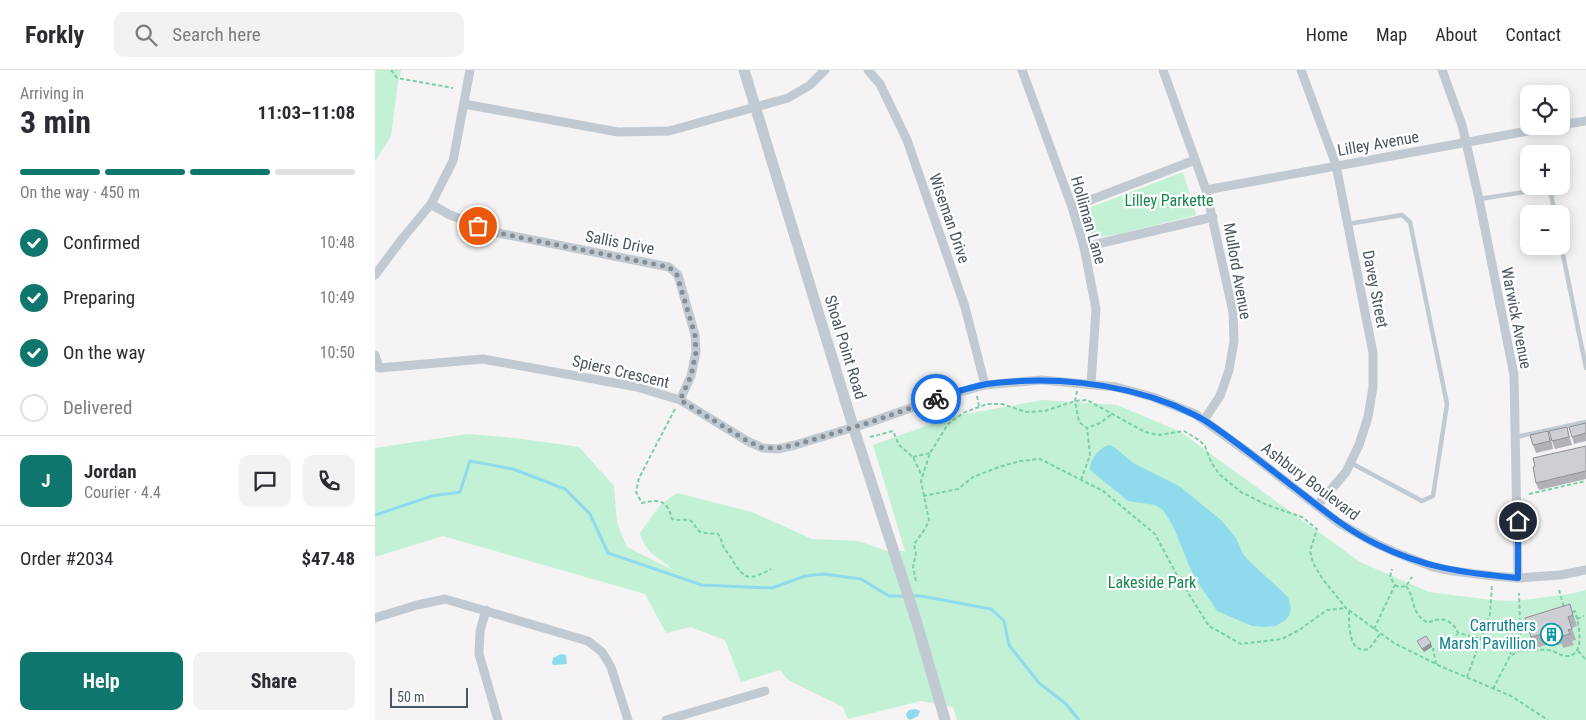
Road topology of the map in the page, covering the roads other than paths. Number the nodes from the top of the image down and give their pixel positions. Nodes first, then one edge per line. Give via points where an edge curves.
1 (470, 70) edge
2 (744, 70) edge
3 (825, 70) edge
4 (868, 70) edge
5 (1022, 70) edge
6 (1163, 70) edge
7 (1301, 70) edge
8 (1442, 70) edge
9 (464, 104) junction
10 (756, 107) junction
11 (1586, 121) edge
12 (1570, 124) edge
13 (1520, 133) edge
14 (1466, 143) junction
15 (1195, 160) junction
16 (1336, 165) junction
17 (1206, 190) junction
18 (1479, 199) junction
19 (431, 204) junction
20 (1553, 205) edge
21 (1072, 206) junction
22 (1213, 217) junction
23 (1348, 224) junction
24 (1084, 247) junction
25 (1563, 255) edge
26 (375, 275) edge
27 (375, 355) edge
28 (1586, 368) edge
29 (1091, 384) junction
30 (985, 385) junction
31 (680, 400) junction
32 (1204, 420) junction
33 (1586, 422) edge
34 (853, 426) junction
35 (1516, 437) junction
36 (1350, 463) junction
37 (1317, 506) junction
38 (1586, 570) edge
39 (1518, 578) junction
40 (486, 610) junction
41 (375, 618) edge
42 (765, 690) dead end
43 (498, 720) edge
44 (629, 720) edge
45 (666, 720) edge
46 (945, 720) edge

1 - 9 street
2 - 10 street, Shoal Point Road
3 - 10 street via 810,85 788,98
4 - 30 street, Wiseman Drive via 880,84 907,140 965,307
5 - 21 street, Holliman Lane
6 - 15 street, Mullord Avenue
7 - 16 street, Davey Street
8 - 14 street, Warwick Avenue
9 - 10 street via 618,132 669,130
9 - 19 street via 453,161
10 - 34 street, Shoal Point Road
11 - 12 street
13 - 14 street, Lilley Avenue
14 - 16 street, Lilley Avenue
14 - 18 street, Warwick Avenue
15 - 17 street, Mullord Avenue
15 - 21 street
16 - 17 street, Lilley Avenue
16 - 23 street, Davey Street
17 - 22 street, Mullord Avenue
18 - 20 lane via 1543,189 1551,194
18 - 35 street, Warwick Avenue via 1514,375
19 - 26 street
19 - 31 street, Sallis Drive via 493,232 669,267 677,275 695,335 696,352 691,376
21 - 24 street, Holliman Lane
22 - 24 street
22 - 32 street, Mullord Avenue via 1233,312 1234,342 1220,396
23 - 36 street, Davey Street via 1373,353 1373,387 1368,417
23 - 36 lane via 1402,216 1410,222 1447,404 1433,496 1422,501
24 - 29 street, Holliman Lane via 1096,309
25 - 28 lane
27 - 31 street, Spiers Crescent via 379,368 483,359 637,387
29 - 30 street, Ashbury Boulevard via 1042,380
29 - 32 street, Ashbury Boulevard via 1153,397
30 - 34 street, Ashbury Boulevard
31 - 34 street, Spiers Crescent via 763,448 795,445
32 - 37 street, Ashbury Boulevard
33 - 35 lane
34 - 46 street, Shoal Point Road
35 - 39 street, Warwick Avenue
36 - 37 street, Davey Street
37 - 39 street, Ashbury Boulevard via 1339,523 1391,551 1433,567
38 - 39 street, Ashbury Boulevard
40 - 41 street via 445,599
40 - 43 street via 480,631 479,654
40 - 44 street via 588,641 602,652 611,667
42 - 45 street

